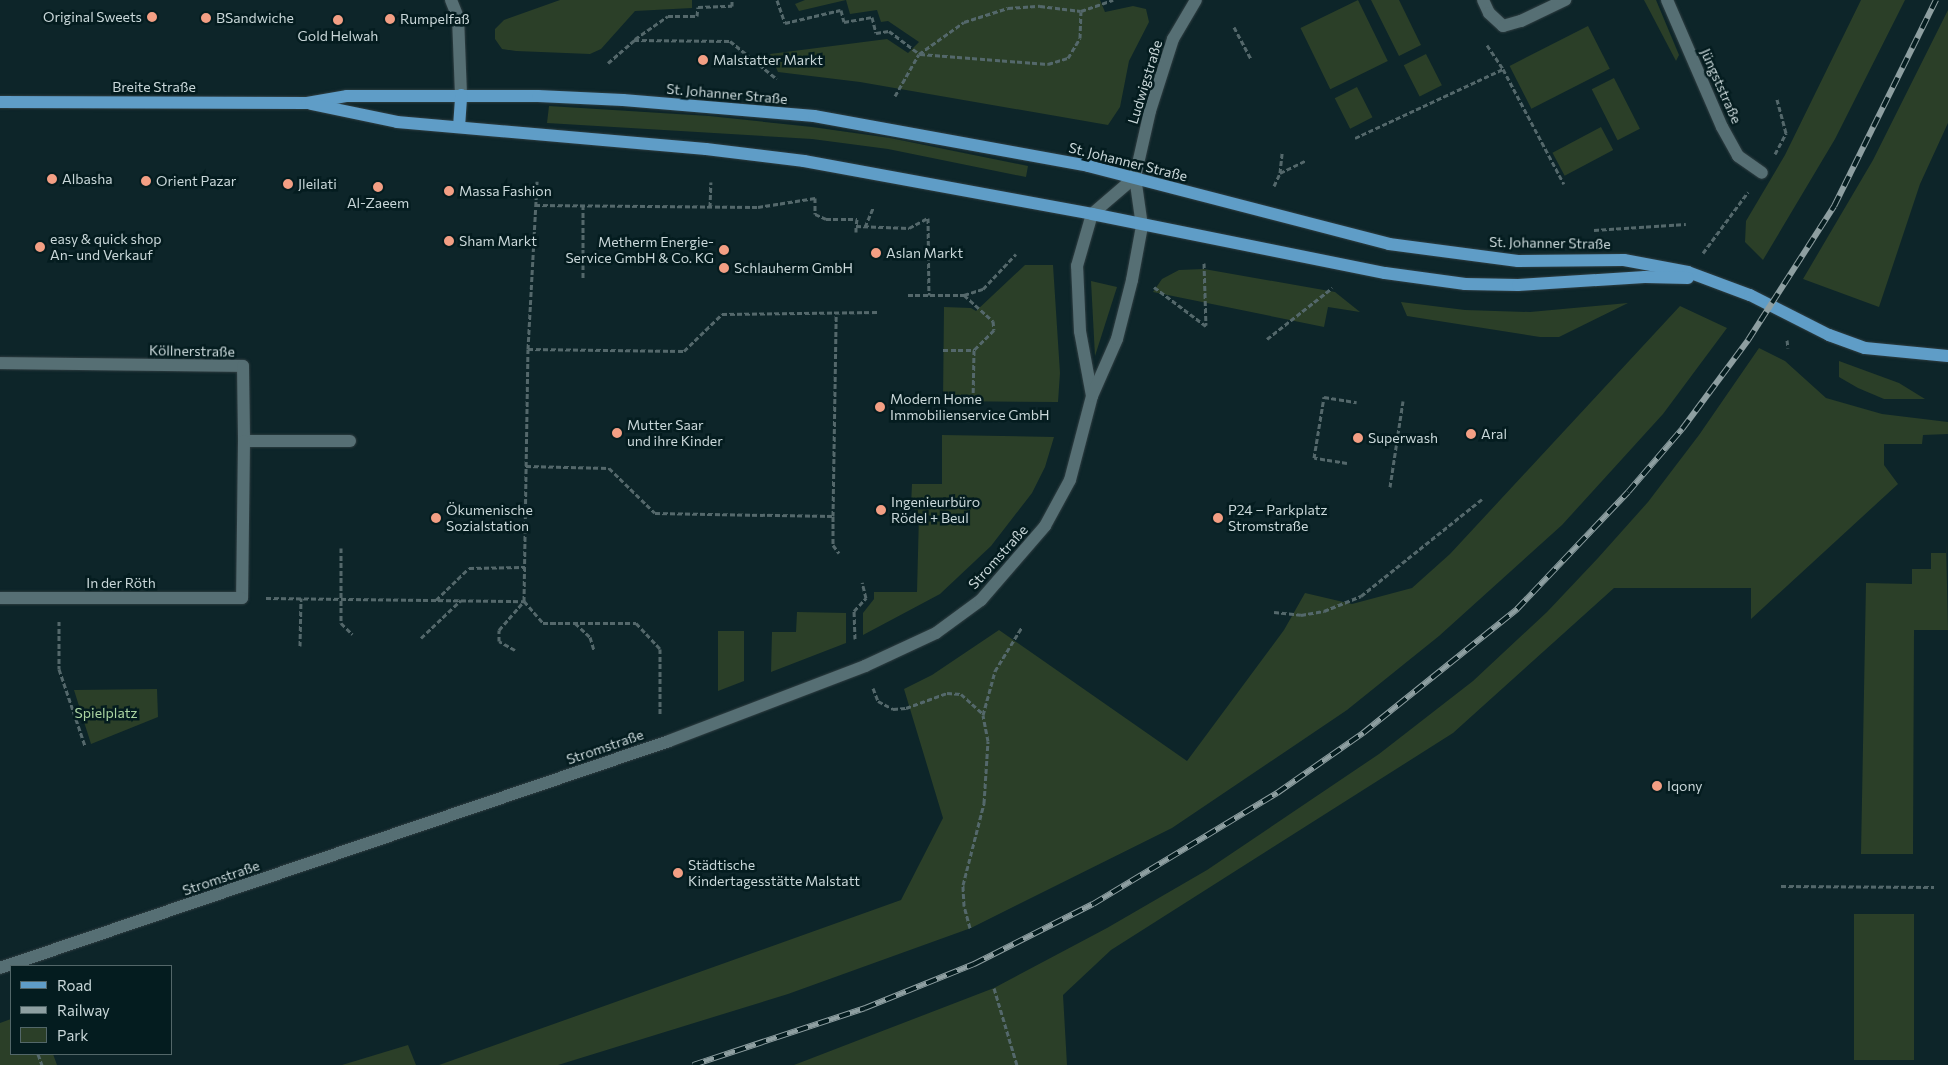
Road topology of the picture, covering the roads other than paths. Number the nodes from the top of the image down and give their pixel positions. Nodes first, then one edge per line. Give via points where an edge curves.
1 (451, 0) edge
2 (1196, 0) edge
3 (1483, 0) edge
4 (1565, 0) edge
5 (1667, 0) edge
6 (461, 95) junction
7 (538, 96) joint
8 (0, 102) edge
9 (307, 103) junction
10 (459, 127) junction
11 (537, 133) joint
12 (1762, 173) dead end
13 (1135, 177) junction
14 (1092, 214) junction
15 (1142, 226) junction
16 (1705, 278) junction
17 (1948, 356) edge
18 (0, 362) edge
19 (1092, 396) junction
20 (244, 441) junction
21 (350, 441) dead end
22 (0, 598) edge
23 (242, 598) joint
24 (0, 968) edge

1 - 6 street via 458,17
2 - 13 street, Ludwigstraße via 1173,39 1161,73
3 - 4 street via 1489,13 1503,26 1522,21
5 - 12 street, Jüngststraße via 1722,127 1738,156
6 - 7 main road, Breite Straße
6 - 9 main road, Breite Straße via 347,96
6 - 10 main road
7 - 13 main road, St. Johanner Straße via 814,116 1030,154
8 - 9 main road, Breite Straße
9 - 10 main road, Breite Straße via 397,122
10 - 11 main road, Breite Straße
11 - 14 main road, St. Johanner Straße via 804,161
13 - 14 street
13 - 15 street, Stromstraße
13 - 16 main road, St. Johanner Straße via 1219,202 1389,244 1518,261 1624,260
14 - 15 main road, St. Johanner Straße
14 - 19 street, Stromstraße via 1077,266 1080,331
15 - 16 main road, St. Johanner Straße via 1385,273 1465,284
15 - 19 street, Stromstraße via 1117,340
16 - 17 main road, St. Johanner Straße via 1750,295 1829,335 1866,348
18 - 20 street, Köllnerstraße via 243,366
19 - 24 street, Stromstraße via 1070,480 1045,526 997,586 936,633 865,666 669,741
20 - 21 street
20 - 23 street, Köllnerstraße
22 - 23 street, In der Röth

